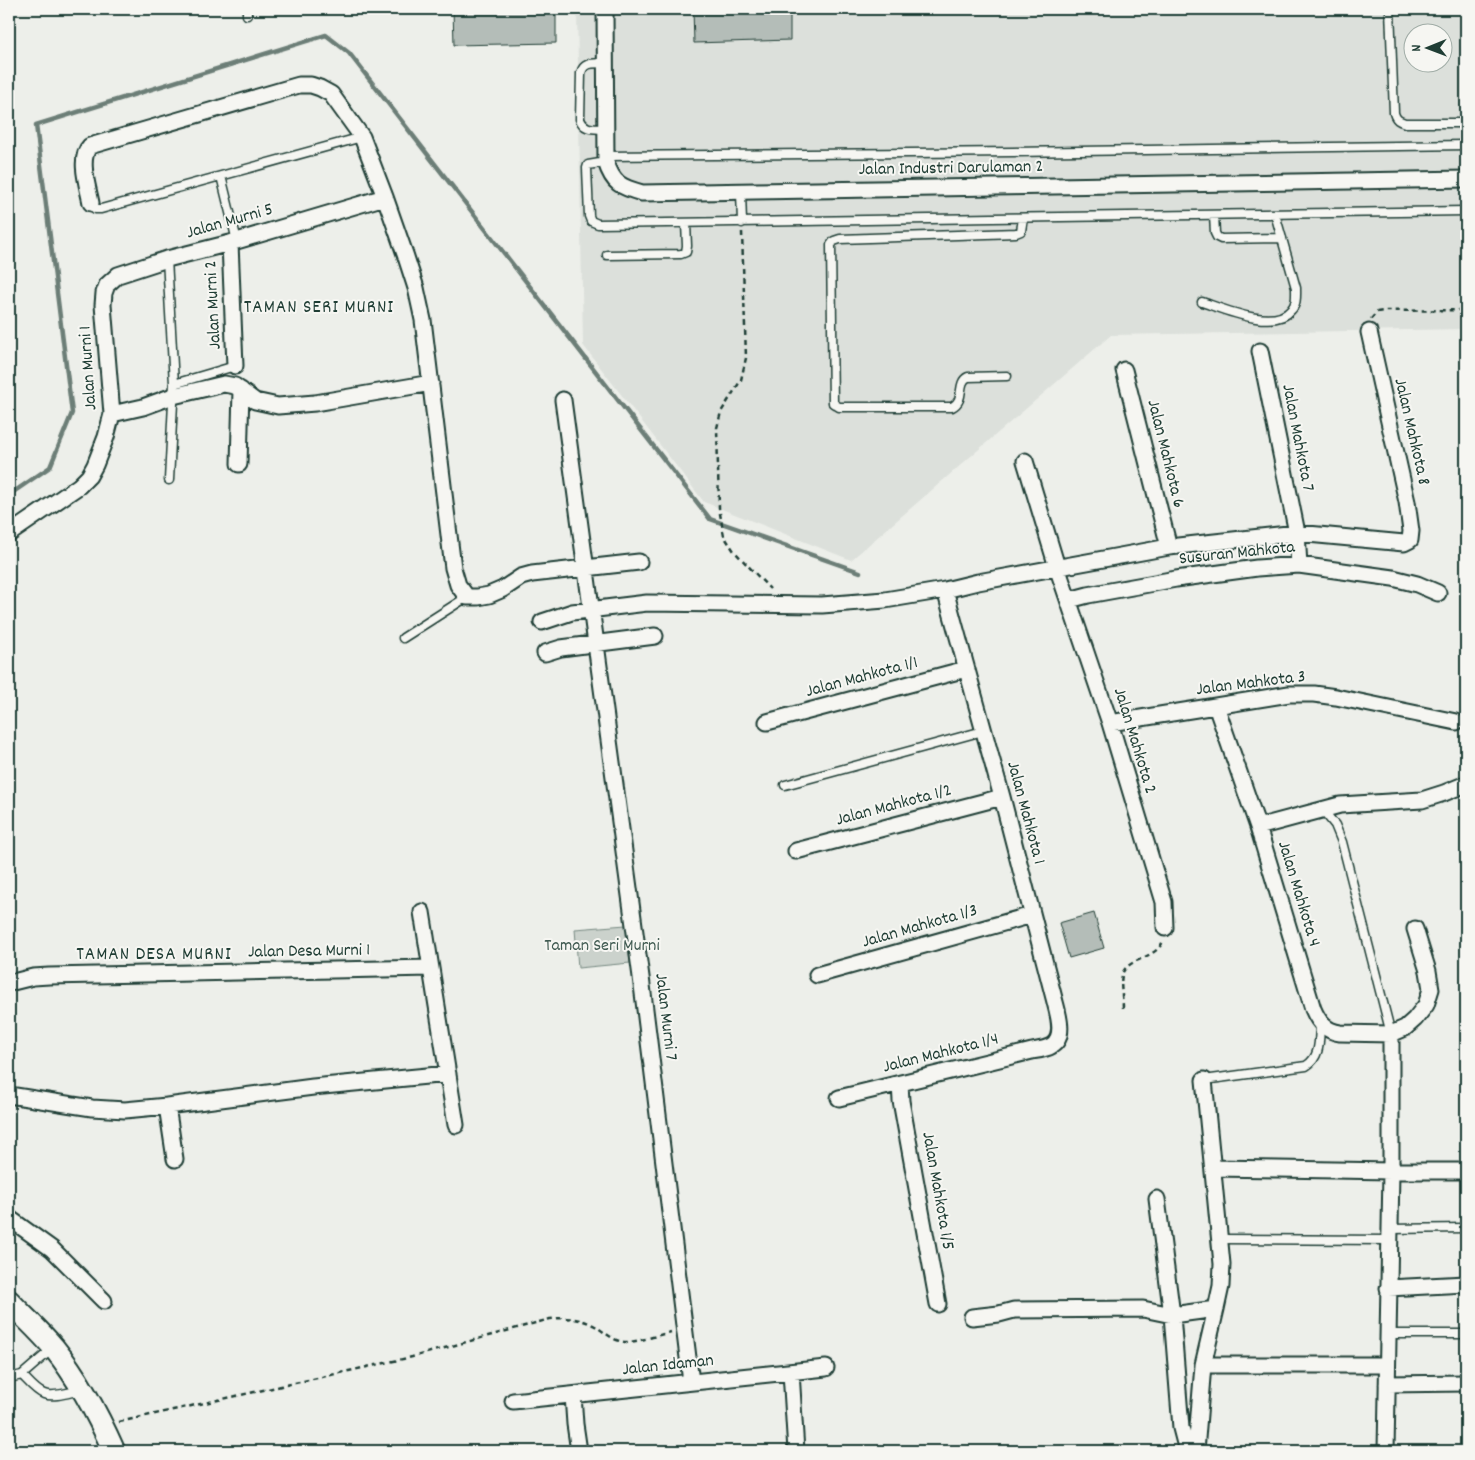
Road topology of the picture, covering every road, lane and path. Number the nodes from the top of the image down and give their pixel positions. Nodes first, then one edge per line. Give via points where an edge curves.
1 (605, 9) edge
2 (1390, 9) edge
3 (605, 63) junction
4 (1466, 123) edge
5 (605, 129) junction
6 (362, 137) junction
7 (1466, 145) edge
8 (605, 159) junction
9 (221, 176) junction
10 (1466, 179) edge
11 (741, 191) junction
12 (385, 196) junction
13 (91, 203) joint
14 (1466, 211) edge
15 (1275, 214) junction
16 (1214, 215) junction
17 (1023, 218) junction
18 (686, 223) junction
19 (742, 223) junction
20 (1282, 238) junction
21 (233, 242) junction
22 (607, 255) dead end
23 (167, 259) junction
24 (1202, 302) dead end
25 (103, 305) joint
26 (1466, 310) edge
27 (1384, 311) dead end
28 (1369, 332) dead end
29 (1260, 351) dead end
30 (235, 366) joint
31 (1124, 370) dead end
32 (1007, 376) dead end
33 (431, 383) junction
34 (173, 390) junction
35 (241, 390) junction
36 (563, 400) dead end
37 (112, 414) junction
38 (1025, 461) dead end
39 (240, 464) dead end
40 (169, 480) dead end
41 (1297, 533) junction
42 (9, 534) edge
43 (1169, 547) junction
44 (639, 562) dead end
45 (1299, 565) junction
46 (1057, 567) junction
47 (585, 568) junction
48 (944, 590) junction
49 (1438, 593) dead end
50 (467, 597) junction
51 (1069, 600) junction
52 (783, 604) junction
53 (591, 609) junction
54 (542, 622) dead end
55 (655, 636) dead end
56 (403, 638) dead end
57 (595, 643) junction
58 (545, 653) dead end
59 (966, 669) junction
60 (1216, 706) junction
61 (766, 722) dead end
62 (1456, 722) dead end
63 (1110, 723) junction
64 (983, 731) junction
65 (1466, 784) edge
66 (785, 785) dead end
67 (1002, 796) junction
68 (1322, 809) junction
69 (1258, 827) junction
70 (796, 851) dead end
71 (422, 912) dead end
72 (1032, 916) junction
73 (1165, 928) joint
74 (1415, 929) dead end
75 (431, 968) junction
76 (817, 975) dead end
77 (9, 983) edge
78 (1123, 1008) dead end
79 (1320, 1022) junction
80 (1392, 1034) junction
81 (1052, 1046) joint
82 (448, 1074) junction
83 (1204, 1080) joint
84 (900, 1083) junction
85 (9, 1095) edge
86 (839, 1098) dead end
87 (167, 1106) junction
88 (456, 1125) dead end
89 (175, 1159) dead end
90 (1213, 1168) junction
91 (1391, 1171) junction
92 (1466, 1171) edge
93 (1157, 1200) dead end
94 (9, 1218) edge
95 (1466, 1228) edge
96 (1389, 1234) junction
97 (1220, 1239) junction
98 (1466, 1284) edge
99 (1388, 1288) junction
100 (104, 1301) dead end
101 (9, 1302) edge
102 (938, 1304) dead end
103 (1216, 1308) junction
104 (1172, 1315) junction
105 (972, 1317) dead end
106 (685, 1328) junction
107 (1388, 1334) junction
108 (1466, 1334) edge
109 (54, 1348) junction
110 (1203, 1365) junction
111 (1387, 1365) junction
112 (826, 1368) dead end
113 (791, 1372) junction
114 (22, 1375) junction
115 (9, 1378) edge
116 (691, 1382) junction
117 (1466, 1383) edge
118 (1387, 1384) junction
119 (82, 1390) junction
120 (573, 1395) junction
121 (513, 1401) dead end
122 (102, 1426) junction
123 (114, 1451) edge
124 (579, 1451) edge
125 (796, 1451) edge
126 (1187, 1451) edge
127 (1196, 1451) edge
128 (1386, 1451) edge

1 - 3 street, Jalan Industri Darulaman 2
2 - 4 lane via 1396,118 1405,123
3 - 5 street, Jalan Industri Darulaman 2
3 - 5 lane via 582,67 580,120 586,128
5 - 8 street, Jalan Industri Darulaman 2
6 - 9 lane
6 - 12 street
6 - 13 street via 331,94 310,85 300,85 90,146 84,162
7 - 8 lane
8 - 11 street, Jalan Industri Darulaman 2 via 609,172 622,188 642,192
8 - 18 lane via 587,168 591,221 598,224
9 - 13 lane via 101,209 95,209
9 - 21 lane
10 - 11 street, Jalan Industri Darulaman 2
11 - 19 lane
12 - 21 street, Jalan Murni 5
12 - 33 street via 416,288
14 - 15 lane
15 - 16 lane
15 - 20 lane
16 - 17 lane
16 - 20 lane via 1215,233 1221,239
17 - 19 lane
17 - 32 lane via 1021,232 1016,234 840,239 831,245 833,403 836,406 952,407 959,400 964,379
18 - 19 lane
18 - 22 lane via 686,252
19 - 52 path via 746,358 741,380 718,420 719,508 728,542
20 - 24 lane via 1296,288 1293,309 1287,314 1261,319
21 - 23 street, Jalan Murni 5
21 - 30 street, Jalan Murni 2
23 - 25 street, Jalan Murni 5 via 112,279 107,285
23 - 34 lane
25 - 37 street, Jalan Murni 1
26 - 27 path
28 - 41 street, Jalan Mahkota 8 via 1407,502 1410,540 1404,543
29 - 41 street, Jalan Mahkota 7
30 - 34 lane
31 - 43 street, Jalan Mahkota 6
33 - 35 street via 315,403 278,406 255,401
33 - 50 street via 453,568 458,585
34 - 35 street via 224,384
34 - 37 street via 143,407
34 - 40 lane
35 - 39 street
36 - 47 street, Jalan Murni 7
37 - 42 street, Jalan Murni 1 via 89,476
38 - 46 street, Jalan Mahkota 2
41 - 43 street
41 - 45 street, Jalan Mahkota 7
43 - 46 street
44 - 47 street
45 - 49 street, Susuran Mahkota via 1393,578
45 - 51 street, Susuran Mahkota via 1176,580
46 - 48 street
46 - 51 street, Jalan Mahkota 2
47 - 50 street via 532,574 489,595
47 - 53 street, Jalan Murni 7
48 - 52 street via 885,600 822,605
48 - 59 street, Jalan Mahkota 1
50 - 56 lane
51 - 63 street, Jalan Mahkota 2
52 - 53 street via 648,603
53 - 54 street
53 - 57 street, Jalan Murni 7
55 - 57 street
57 - 58 street
57 - 106 street, Jalan Murni 7
59 - 61 street, Jalan Mahkota 1/1
59 - 64 street, Jalan Mahkota 1
60 - 62 street, Jalan Mahkota 3 via 1289,694 1314,694
60 - 63 street, Jalan Mahkota 3
60 - 69 street, Jalan Mahkota 4
63 - 73 street, Jalan Mahkota 2 via 1164,902
64 - 66 lane
64 - 67 street, Jalan Mahkota 1
65 - 68 street via 1422,800 1340,804
67 - 70 street, Jalan Mahkota 1/2
67 - 72 street, Jalan Mahkota 1
68 - 69 street
68 - 80 lane via 1342,842
69 - 79 street, Jalan Mahkota 4 via 1313,1009
71 - 75 street
72 - 76 street, Jalan Mahkota 1/3
72 - 81 street, Jalan Mahkota 1 via 1060,1025 1058,1038
73 - 78 path via 1162,945 1127,967 1123,973
74 - 80 street via 1431,989 1426,1005 1415,1019
75 - 77 street, Jalan Desa Murni 1 via 49,976
75 - 82 street
79 - 80 street via 1332,1032
79 - 83 lane via 1317,1054 1306,1066
80 - 91 street
81 - 84 street, Jalan Mahkota 1/4
82 - 87 street
82 - 88 street
83 - 90 street
84 - 86 street, Jalan Mahkota 1/4
84 - 102 street, Jalan Mahkota 1/5
85 - 87 street via 92,1108 125,1110
87 - 89 street
90 - 91 street
90 - 97 street
91 - 92 street
91 - 96 street
93 - 104 street
94 - 100 street via 52,1249
95 - 96 lane
96 - 97 lane
96 - 99 street
97 - 103 street via 1221,1286
98 - 99 street
99 - 107 street
101 - 109 street
103 - 104 street
103 - 110 street
104 - 105 street via 1143,1309 1014,1310
104 - 126 street via 1181,1428
106 - 116 street, Jalan Murni 7
106 - 122 path via 624,1342 579,1319 550,1319 412,1357
107 - 108 lane
107 - 111 street
109 - 114 lane
109 - 119 street
110 - 111 street
110 - 127 street
111 - 118 street
112 - 113 street, Jalan Idaman
113 - 116 street, Jalan Idaman
113 - 125 street
114 - 115 lane
114 - 119 lane via 45,1395
116 - 120 street, Jalan Idaman
117 - 118 street
118 - 128 street
119 - 122 street
120 - 121 street, Jalan Idaman
120 - 124 street
122 - 123 street

